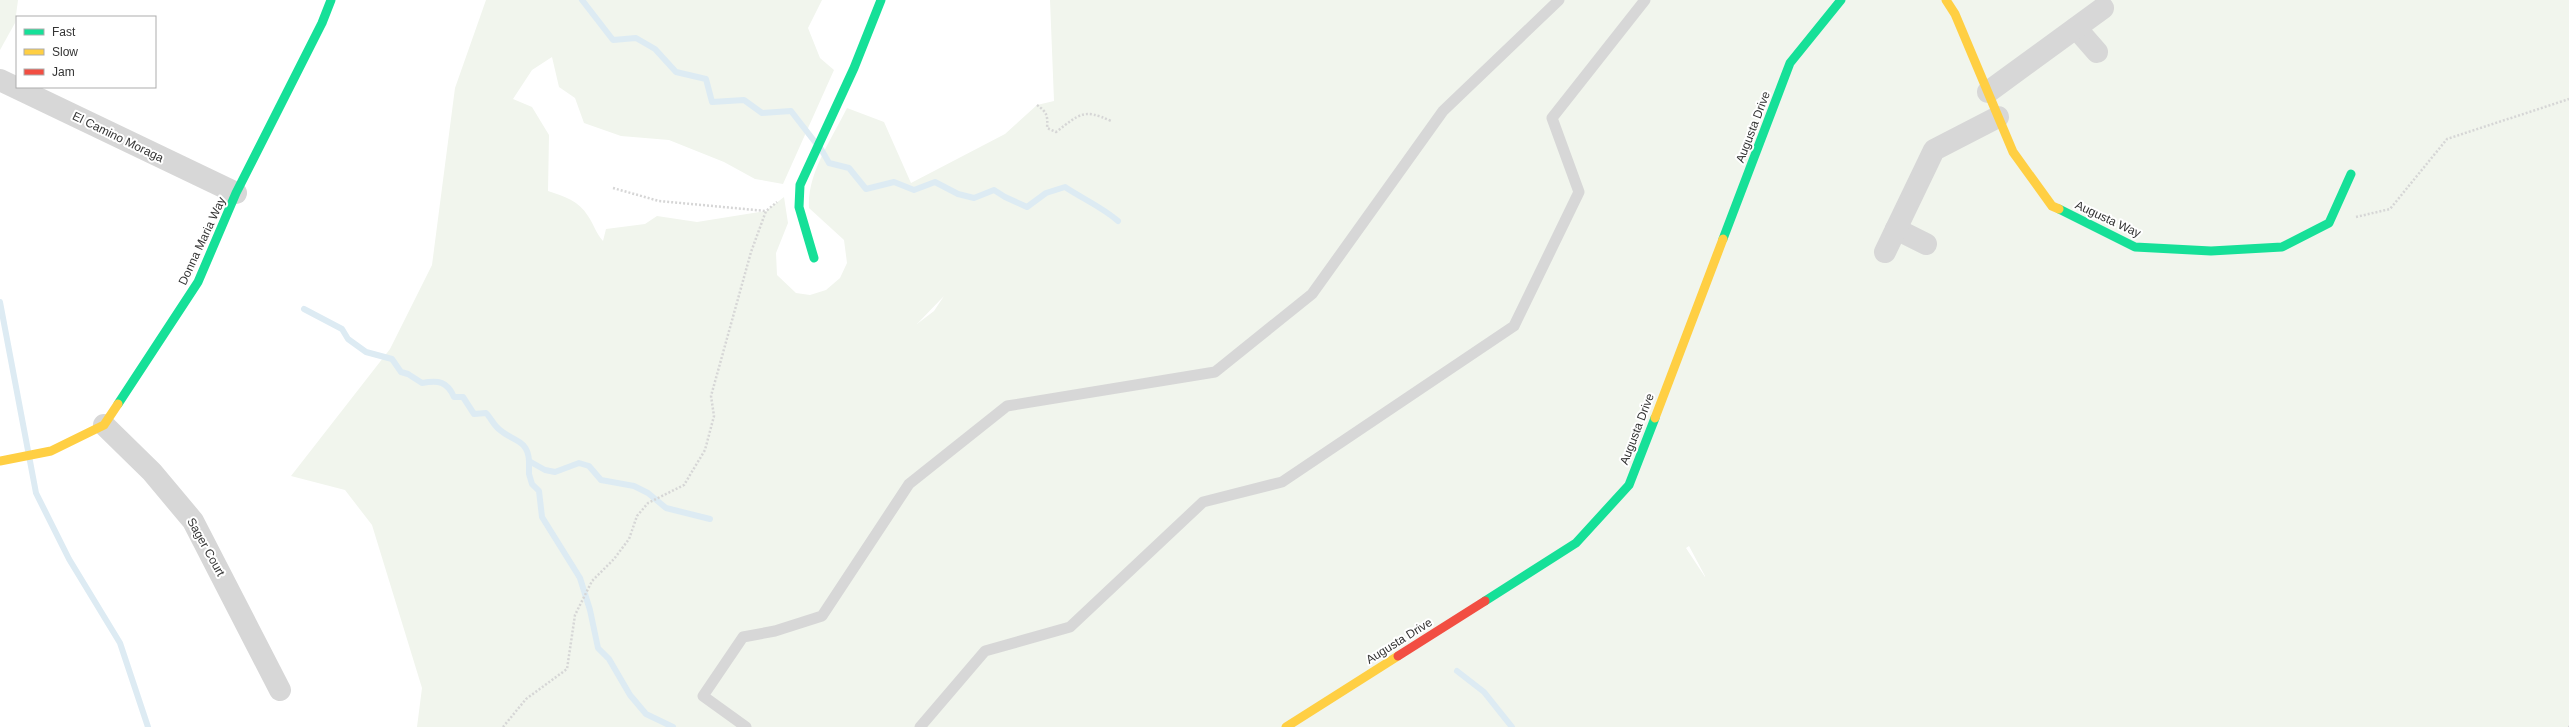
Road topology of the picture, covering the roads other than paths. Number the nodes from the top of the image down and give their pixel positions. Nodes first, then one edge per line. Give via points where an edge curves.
1 (331, 0) edge
2 (881, 0) edge
3 (1559, 0) edge
4 (1645, 0) edge
5 (1841, 0) edge
6 (1946, 0) edge
7 (2103, 8) dead end
8 (2076, 28) junction
9 (2097, 52) dead end
10 (0, 80) edge
11 (16, 88) edge
12 (17, 88) edge
13 (1988, 92) junction
14 (1998, 117) junction
15 (2351, 174) dead end
16 (236, 194) junction
17 (1896, 229) junction
18 (1926, 244) dead end
19 (1885, 252) dead end
20 (814, 258) dead end
21 (104, 425) junction
22 (0, 461) edge
23 (280, 690) dead end
24 (746, 727) edge
25 (920, 727) edge
26 (1286, 727) edge

1 - 16 street, Donna Maria Way via 322,23
2 - 20 street via 854,68 800,185 799,207
3 - 24 lane via 1443,111 1312,294 1215,372 1007,406 909,484 822,616 775,631 743,637 703,696
4 - 25 lane via 1552,118 1579,192 1514,326 1282,482 1203,502 1070,627 985,652
5 - 26 street, Augusta Drive via 1790,62 1629,485 1576,543
6 - 13 street, Augusta Way via 1956,14
7 - 8 street
8 - 9 street
8 - 13 street
10 - 11 street, El Camino Moraga
12 - 16 street, El Camino Moraga
13 - 14 street, Augusta Way
14 - 15 street, Augusta Way via 2013,152 2052,206 2135,247 2211,251 2282,247 2329,223
14 - 17 street via 1934,150
16 - 21 street, Donna Maria Way via 198,282
17 - 18 street
17 - 19 street
21 - 22 street via 51,451
21 - 23 street, Sager Court via 152,472 194,521

